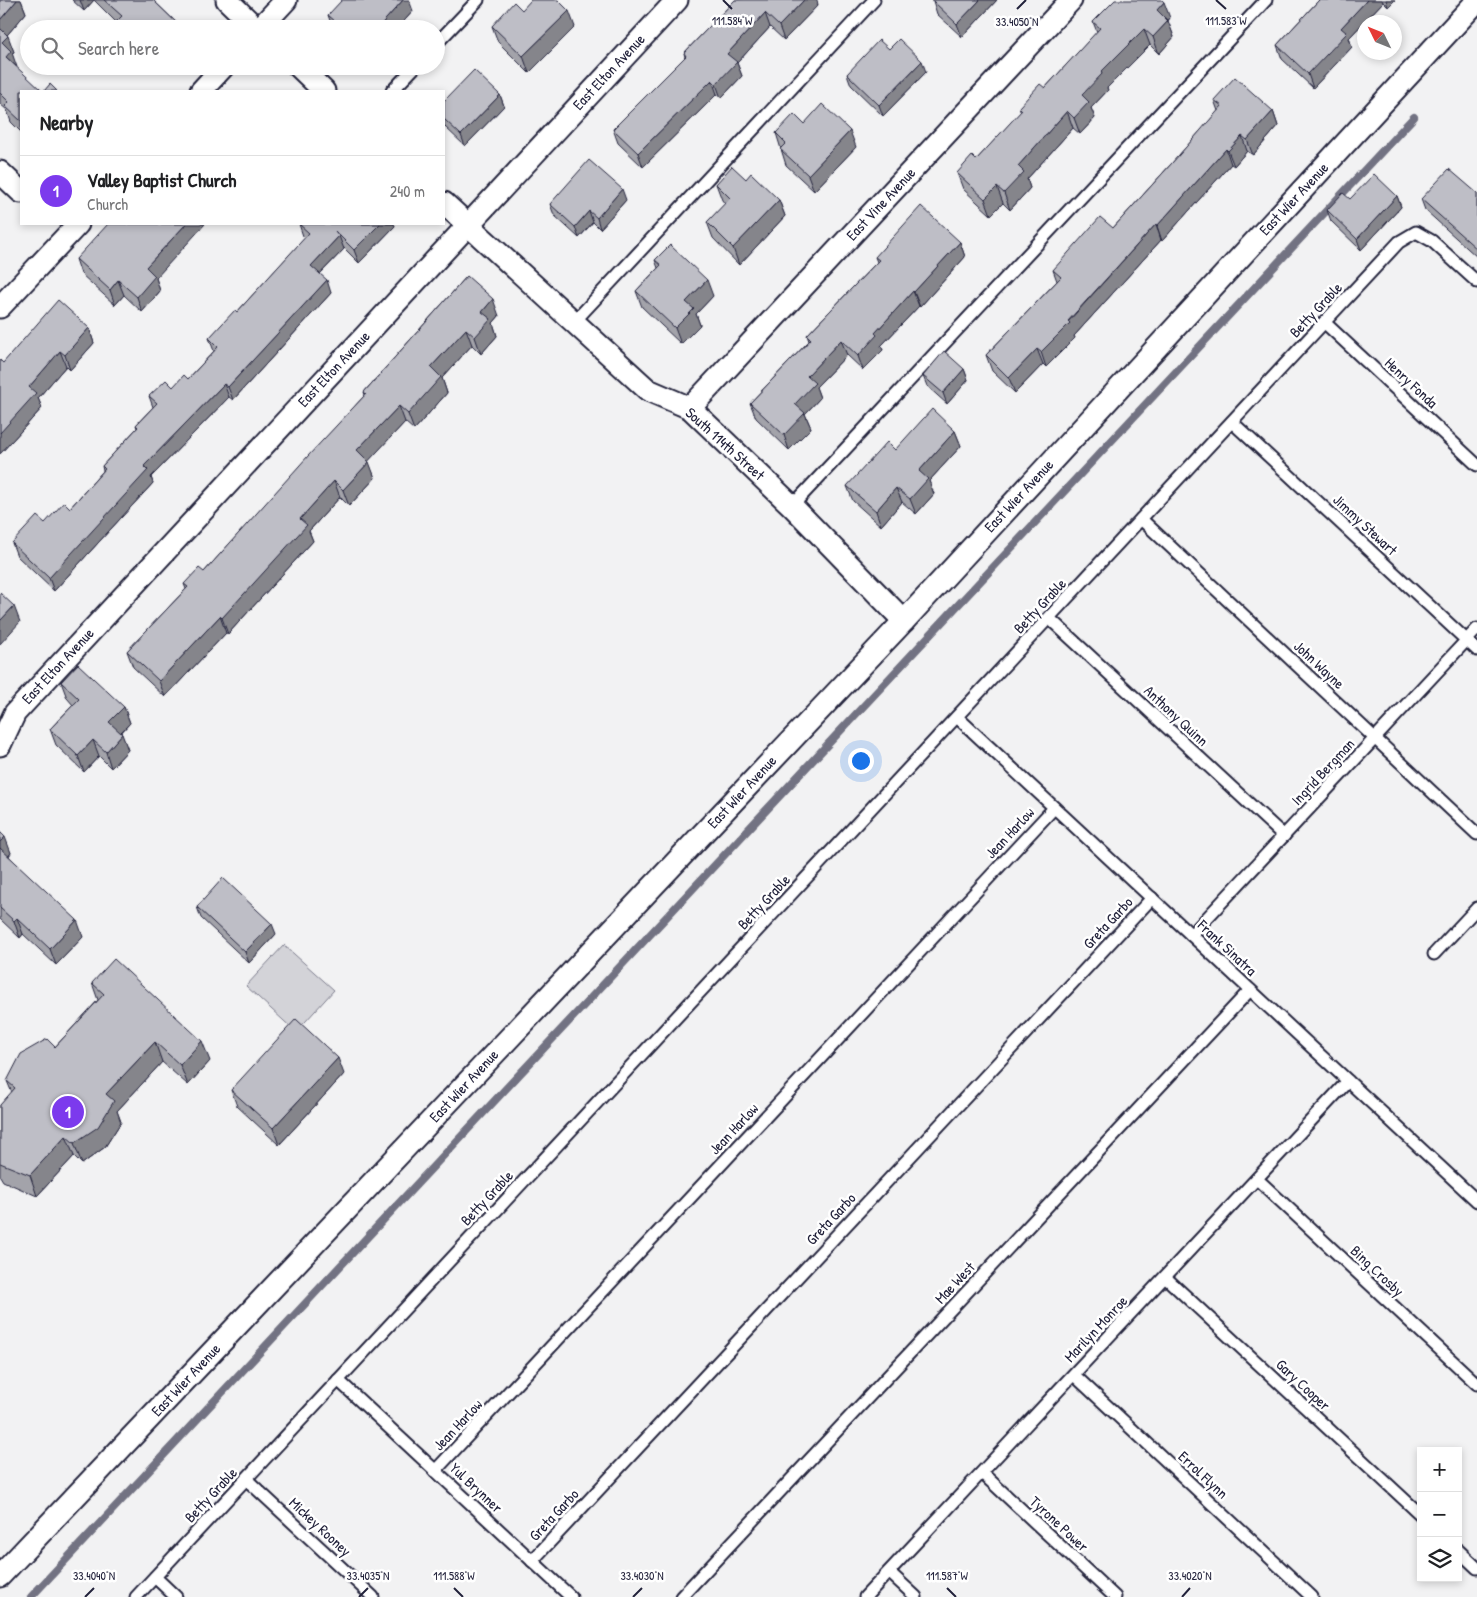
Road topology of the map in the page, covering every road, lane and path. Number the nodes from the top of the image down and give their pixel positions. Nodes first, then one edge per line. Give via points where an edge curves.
1 (227, 0) edge
2 (286, 0) edge
3 (478, 0) edge
4 (676, 0) edge
5 (874, 0) edge
6 (1071, 0) edge
7 (1266, 0) edge
8 (1477, 1) edge
9 (248, 20) edge
10 (267, 20) edge
11 (445, 35) edge
12 (216, 75) edge
13 (307, 75) edge
14 (407, 75) edge
15 (202, 90) edge
16 (323, 90) edge
17 (393, 90) edge
18 (0, 172) edge
19 (20, 191) edge
20 (445, 204) edge
21 (467, 225) junction
22 (67, 228) edge
23 (1477, 282) edge
24 (0, 307) edge
25 (574, 322) junction
26 (1324, 322) junction
27 (690, 408) junction
28 (1232, 422) junction
29 (1477, 465) edge
30 (792, 506) junction
31 (1141, 519) junction
32 (1049, 618) junction
33 (904, 621) junction
34 (1477, 629) edge
35 (1466, 640) junction
36 (1477, 650) edge
37 (957, 717) junction
38 (1375, 738) junction
39 (0, 745) edge
40 (1054, 808) junction
41 (1477, 834) edge
42 (1284, 836) junction
43 (1152, 898) junction
44 (1477, 908) edge
45 (1191, 935) junction
46 (1434, 954) dead end
47 (1250, 990) junction
48 (1348, 1081) junction
49 (1257, 1179) junction
50 (1477, 1201) edge
51 (1165, 1277) junction
52 (1074, 1375) junction
53 (338, 1380) junction
54 (1477, 1384) edge
55 (436, 1471) junction
56 (982, 1473) junction
57 (246, 1479) junction
58 (1417, 1511) edge
59 (1462, 1554) edge
60 (532, 1561) junction
61 (1477, 1568) edge
62 (889, 1572) junction
63 (0, 1576) edge
64 (155, 1577) junction
65 (136, 1597) edge
66 (176, 1597) edge
67 (373, 1597) edge
68 (572, 1597) edge
69 (681, 1597) edge
70 (865, 1597) edge
71 (916, 1597) edge
72 (1115, 1597) edge
73 (1312, 1597) edge

1 - 9 street
2 - 10 street
3 - 11 lane
4 - 21 street, East Elton Avenue
5 - 25 lane
6 - 27 street, East Vine Avenue
7 - 30 lane
8 - 33 street, East Wier Avenue
12 - 15 street
13 - 16 street
14 - 17 lane
18 - 19 street
20 - 21 street, South 114th Street
21 - 25 street, South 114th Street
21 - 39 street, East Elton Avenue via 15,713
22 - 24 street
23 - 26 lane, Betty Grable via 1432,241 1416,232 1399,242
25 - 27 street, South 114th Street via 648,390
26 - 28 lane, Betty Grable
26 - 29 lane, Henry Fonda
27 - 30 street, South 114th Street
28 - 31 lane, Betty Grable
28 - 35 lane, Jimmy Stewart
30 - 33 street, South 114th Street
31 - 32 lane, Betty Grable
31 - 38 lane, John Wayne
32 - 37 lane, Betty Grable
32 - 42 lane, Anthony Quinn
33 - 63 street, East Wier Avenue
34 - 35 lane, Ingrid Bergman
35 - 36 lane, Jimmy Stewart
35 - 38 lane, Ingrid Bergman
37 - 40 lane, Frank Sinatra
37 - 53 lane, Betty Grable
38 - 41 lane, John Wayne
38 - 42 lane, Ingrid Bergman
40 - 43 lane, Frank Sinatra
40 - 55 lane, Jean Harlow
42 - 45 lane, Ingrid Bergman
43 - 45 lane, Frank Sinatra
43 - 60 lane, Greta Garbo
44 - 46 lane
45 - 47 lane, Frank Sinatra
47 - 48 lane, Frank Sinatra
47 - 69 lane, Mae West
48 - 49 lane, Marilyn Monroe
48 - 50 lane, Frank Sinatra
49 - 51 lane, Marilyn Monroe
49 - 54 lane, Bing Crosby
51 - 52 lane, Marilyn Monroe
51 - 58 lane, Gary Cooper
52 - 56 lane, Marilyn Monroe
52 - 73 lane, Errol Flynn
53 - 55 lane, Yul Brynner
53 - 57 lane, Betty Grable
55 - 60 lane, Yul Brynner
56 - 62 lane, Marilyn Monroe
56 - 72 lane, Tyrone Power
57 - 64 lane, Betty Grable
57 - 67 lane, Mickey Rooney
59 - 61 lane
60 - 68 lane, Yul Brynner
62 - 70 lane, Marilyn Monroe
62 - 71 lane
64 - 65 lane, Betty Grable
64 - 66 lane

